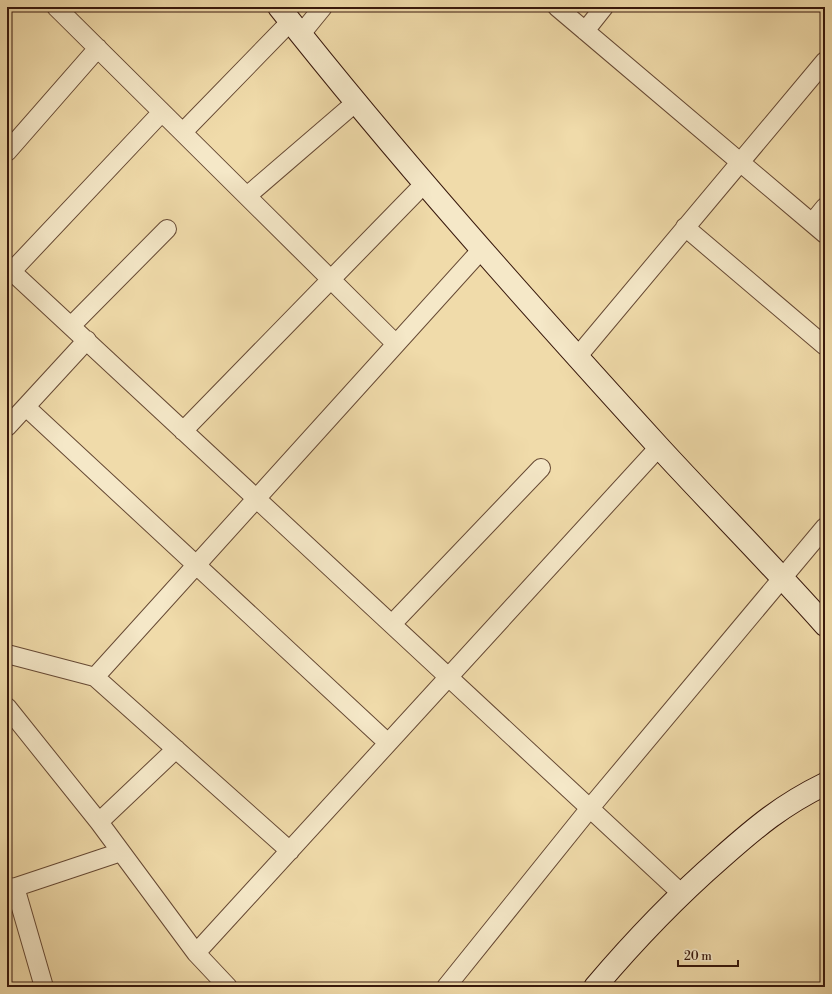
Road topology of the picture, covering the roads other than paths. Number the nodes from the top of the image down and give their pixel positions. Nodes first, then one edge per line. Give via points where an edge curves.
1 (323, 7) edge
2 (557, 7) edge
3 (604, 7) edge
4 (67, 10) edge
5 (290, 21) edge
6 (584, 31) junction
7 (98, 48) junction
8 (825, 61) edge
9 (355, 103) junction
10 (162, 112) junction
11 (183, 132) junction
12 (7, 152) edge
13 (740, 162) junction
14 (424, 184) junction
15 (247, 196) junction
16 (825, 208) edge
17 (685, 227) junction
18 (167, 229) dead end
19 (818, 229) edge
20 (482, 248) junction
21 (10, 269) edge
22 (331, 279) junction
23 (71, 326) junction
24 (87, 340) junction
25 (396, 344) junction
26 (825, 346) edge
27 (578, 356) junction
28 (26, 407) junction
29 (7, 427) edge
30 (183, 430) junction
31 (659, 447) junction
32 (541, 468) dead end
33 (256, 498) junction
34 (825, 527) edge
35 (196, 565) junction
36 (783, 577) junction
37 (392, 624) junction
38 (825, 625) edge
39 (7, 654) edge
40 (95, 677) junction
41 (448, 677) junction
42 (7, 707) edge
43 (388, 743) junction
44 (176, 749) junction
45 (825, 784) edge
46 (590, 808) junction
47 (100, 822) junction
48 (290, 851) junction
49 (121, 852) junction
50 (11, 888) edge
51 (681, 893) junction
52 (196, 953) junction
53 (44, 987) edge
54 (228, 987) edge
55 (446, 987) edge
56 (595, 987) edge

1 - 5 street
2 - 6 street
3 - 6 street
4 - 7 street
5 - 9 main road
5 - 11 street
6 - 13 street
7 - 10 street
7 - 12 street
8 - 13 street
9 - 14 main road
9 - 15 street
10 - 11 street
10 - 21 street
11 - 15 street
13 - 17 street
13 - 19 street
14 - 20 main road
14 - 22 street
15 - 22 street
16 - 19 street
17 - 26 street
17 - 27 street
18 - 23 street
20 - 25 street
20 - 27 main road
21 - 23 street
22 - 25 street
22 - 30 street
23 - 24 street
24 - 28 street
24 - 30 street
25 - 33 street
27 - 31 main road
28 - 29 street
28 - 35 street
30 - 33 street
31 - 36 main road
31 - 41 street
32 - 37 street
33 - 35 street
33 - 37 street
34 - 36 street
35 - 40 street
35 - 43 street
36 - 38 main road
36 - 46 street
37 - 41 street
39 - 40 street
40 - 44 street
41 - 43 street
41 - 46 street
42 - 47 street
43 - 48 street
44 - 47 street
44 - 48 street
45 - 51 main road via 797,798 764,820
46 - 51 street
46 - 55 street
47 - 49 street
48 - 52 street
49 - 50 street
49 - 52 street
50 - 53 street
51 - 56 main road
52 - 54 street

